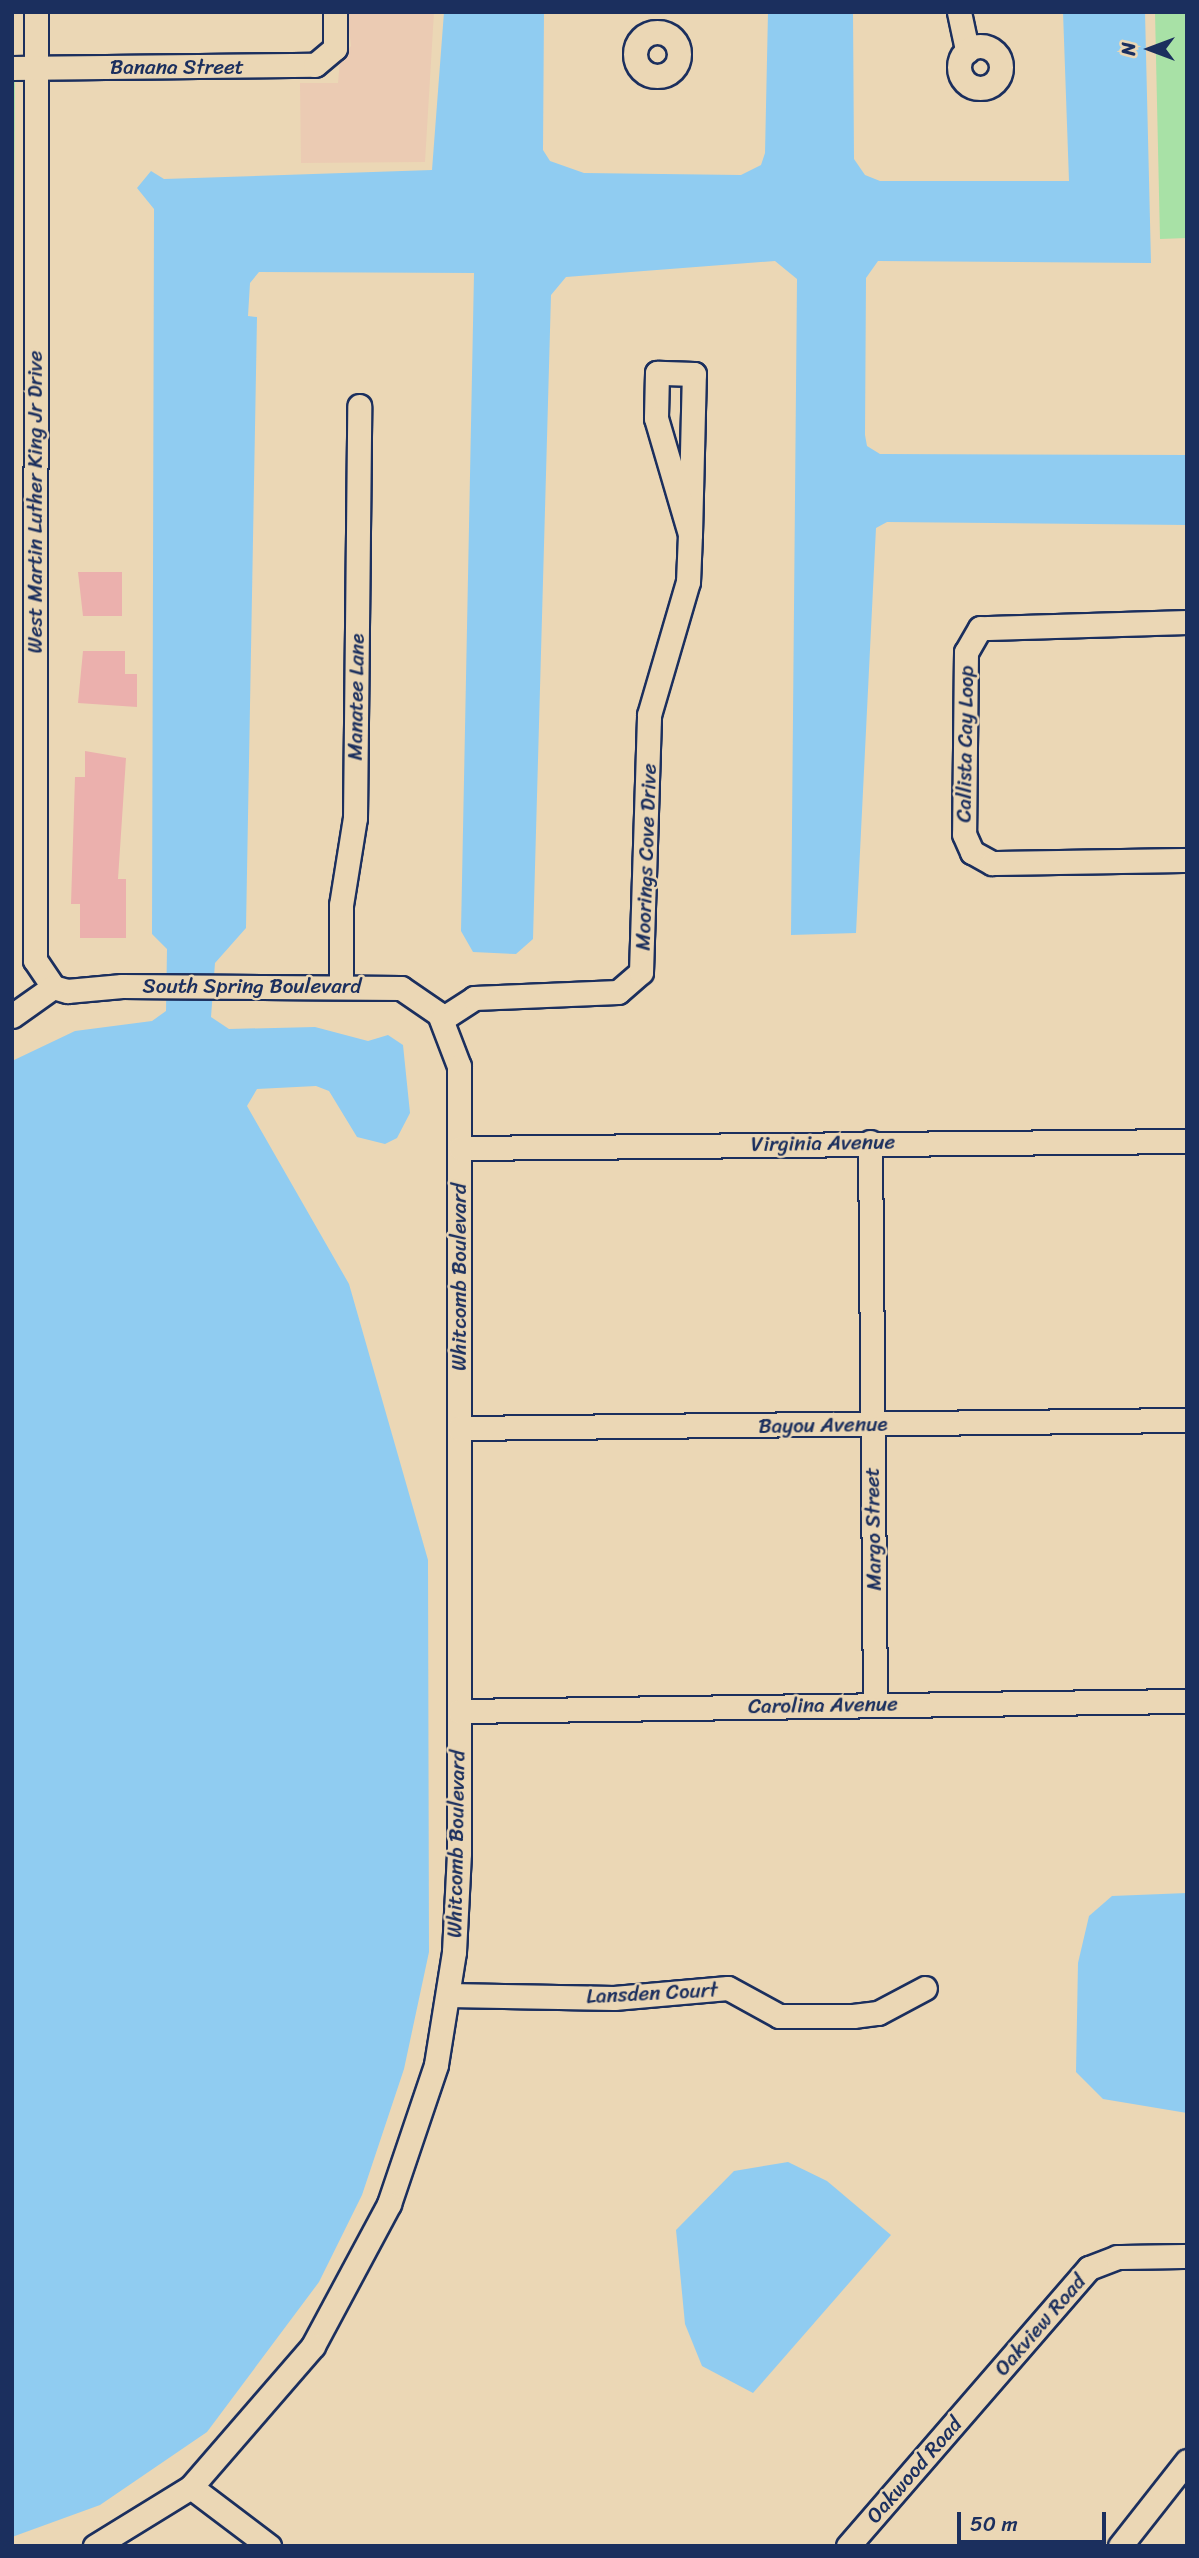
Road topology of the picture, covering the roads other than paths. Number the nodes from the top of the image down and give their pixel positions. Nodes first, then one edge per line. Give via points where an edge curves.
1 (36, 12) edge
2 (335, 12) edge
3 (959, 12) edge
4 (967, 51) dead end
5 (12, 68) edge
6 (36, 68) junction
7 (359, 406) dead end
8 (690, 534) junction
9 (1187, 622) edge
10 (23, 806) edge
11 (1187, 860) edge
12 (23, 940) edge
13 (341, 986) junction
14 (53, 987) junction
15 (12, 1016) edge
16 (442, 1018) junction
17 (1187, 1140) edge
18 (870, 1142) junction
19 (460, 1148) junction
20 (1187, 1420) edge
21 (872, 1424) junction
22 (458, 1428) junction
23 (1187, 1701) edge
24 (875, 1705) junction
25 (459, 1711) junction
26 (925, 1988) dead end
27 (448, 1995) junction
28 (1187, 2256) edge
29 (980, 2394) joint
30 (1187, 2461) edge
31 (191, 2487) junction
32 (95, 2546) edge
33 (269, 2546) edge
34 (848, 2546) edge
35 (1120, 2546) edge

1 - 6 street, West Martin Luther King Jr Drive
2 - 6 street, Banana Street via 335,48 322,62 306,66
3 - 4 street
5 - 6 street, Banana Street
6 - 10 street, West Martin Luther King Jr Drive
7 - 13 street, Manatee Lane via 355,818 341,905
8 - 8 street, Moorings Cove Drive via 656,418 657,373 694,374
8 - 16 street, Moorings Cove Drive via 688,582 649,715 641,972 618,992 474,998
9 - 11 street, Callista Cay Loop via 980,628 966,652 964,834 972,852 992,863
10 - 12 street, West Martin Luther King Jr Drive
12 - 14 street, West Martin Luther King Jr Drive
13 - 14 street, South Spring Boulevard via 162,986 78,992
13 - 16 street, South Spring Boulevard via 401,988
14 - 15 street
16 - 19 street, Whitcomb Boulevard via 458,1056
17 - 18 street, Virginia Avenue
18 - 19 street, Virginia Avenue
18 - 21 street, Margo Street
19 - 22 street, Whitcomb Boulevard
20 - 21 street, Bayou Avenue
21 - 22 street, Bayou Avenue
21 - 24 street, Margo Street
22 - 25 street, Whitcomb Boulevard
23 - 24 street, Carolina Avenue
24 - 25 street, Carolina Avenue
25 - 27 street, Whitcomb Boulevard
26 - 27 street, Lansden Court via 878,2013 853,2017 779,2016 727,1988 614,1998
27 - 31 street, Whitcomb Boulevard via 414,2137 354,2277 286,2380
28 - 29 street, Oakview Road via 1118,2257 1089,2268
29 - 34 street, Oakwood Road
30 - 35 street
31 - 32 street, Whitcomb Boulevard
31 - 33 street

